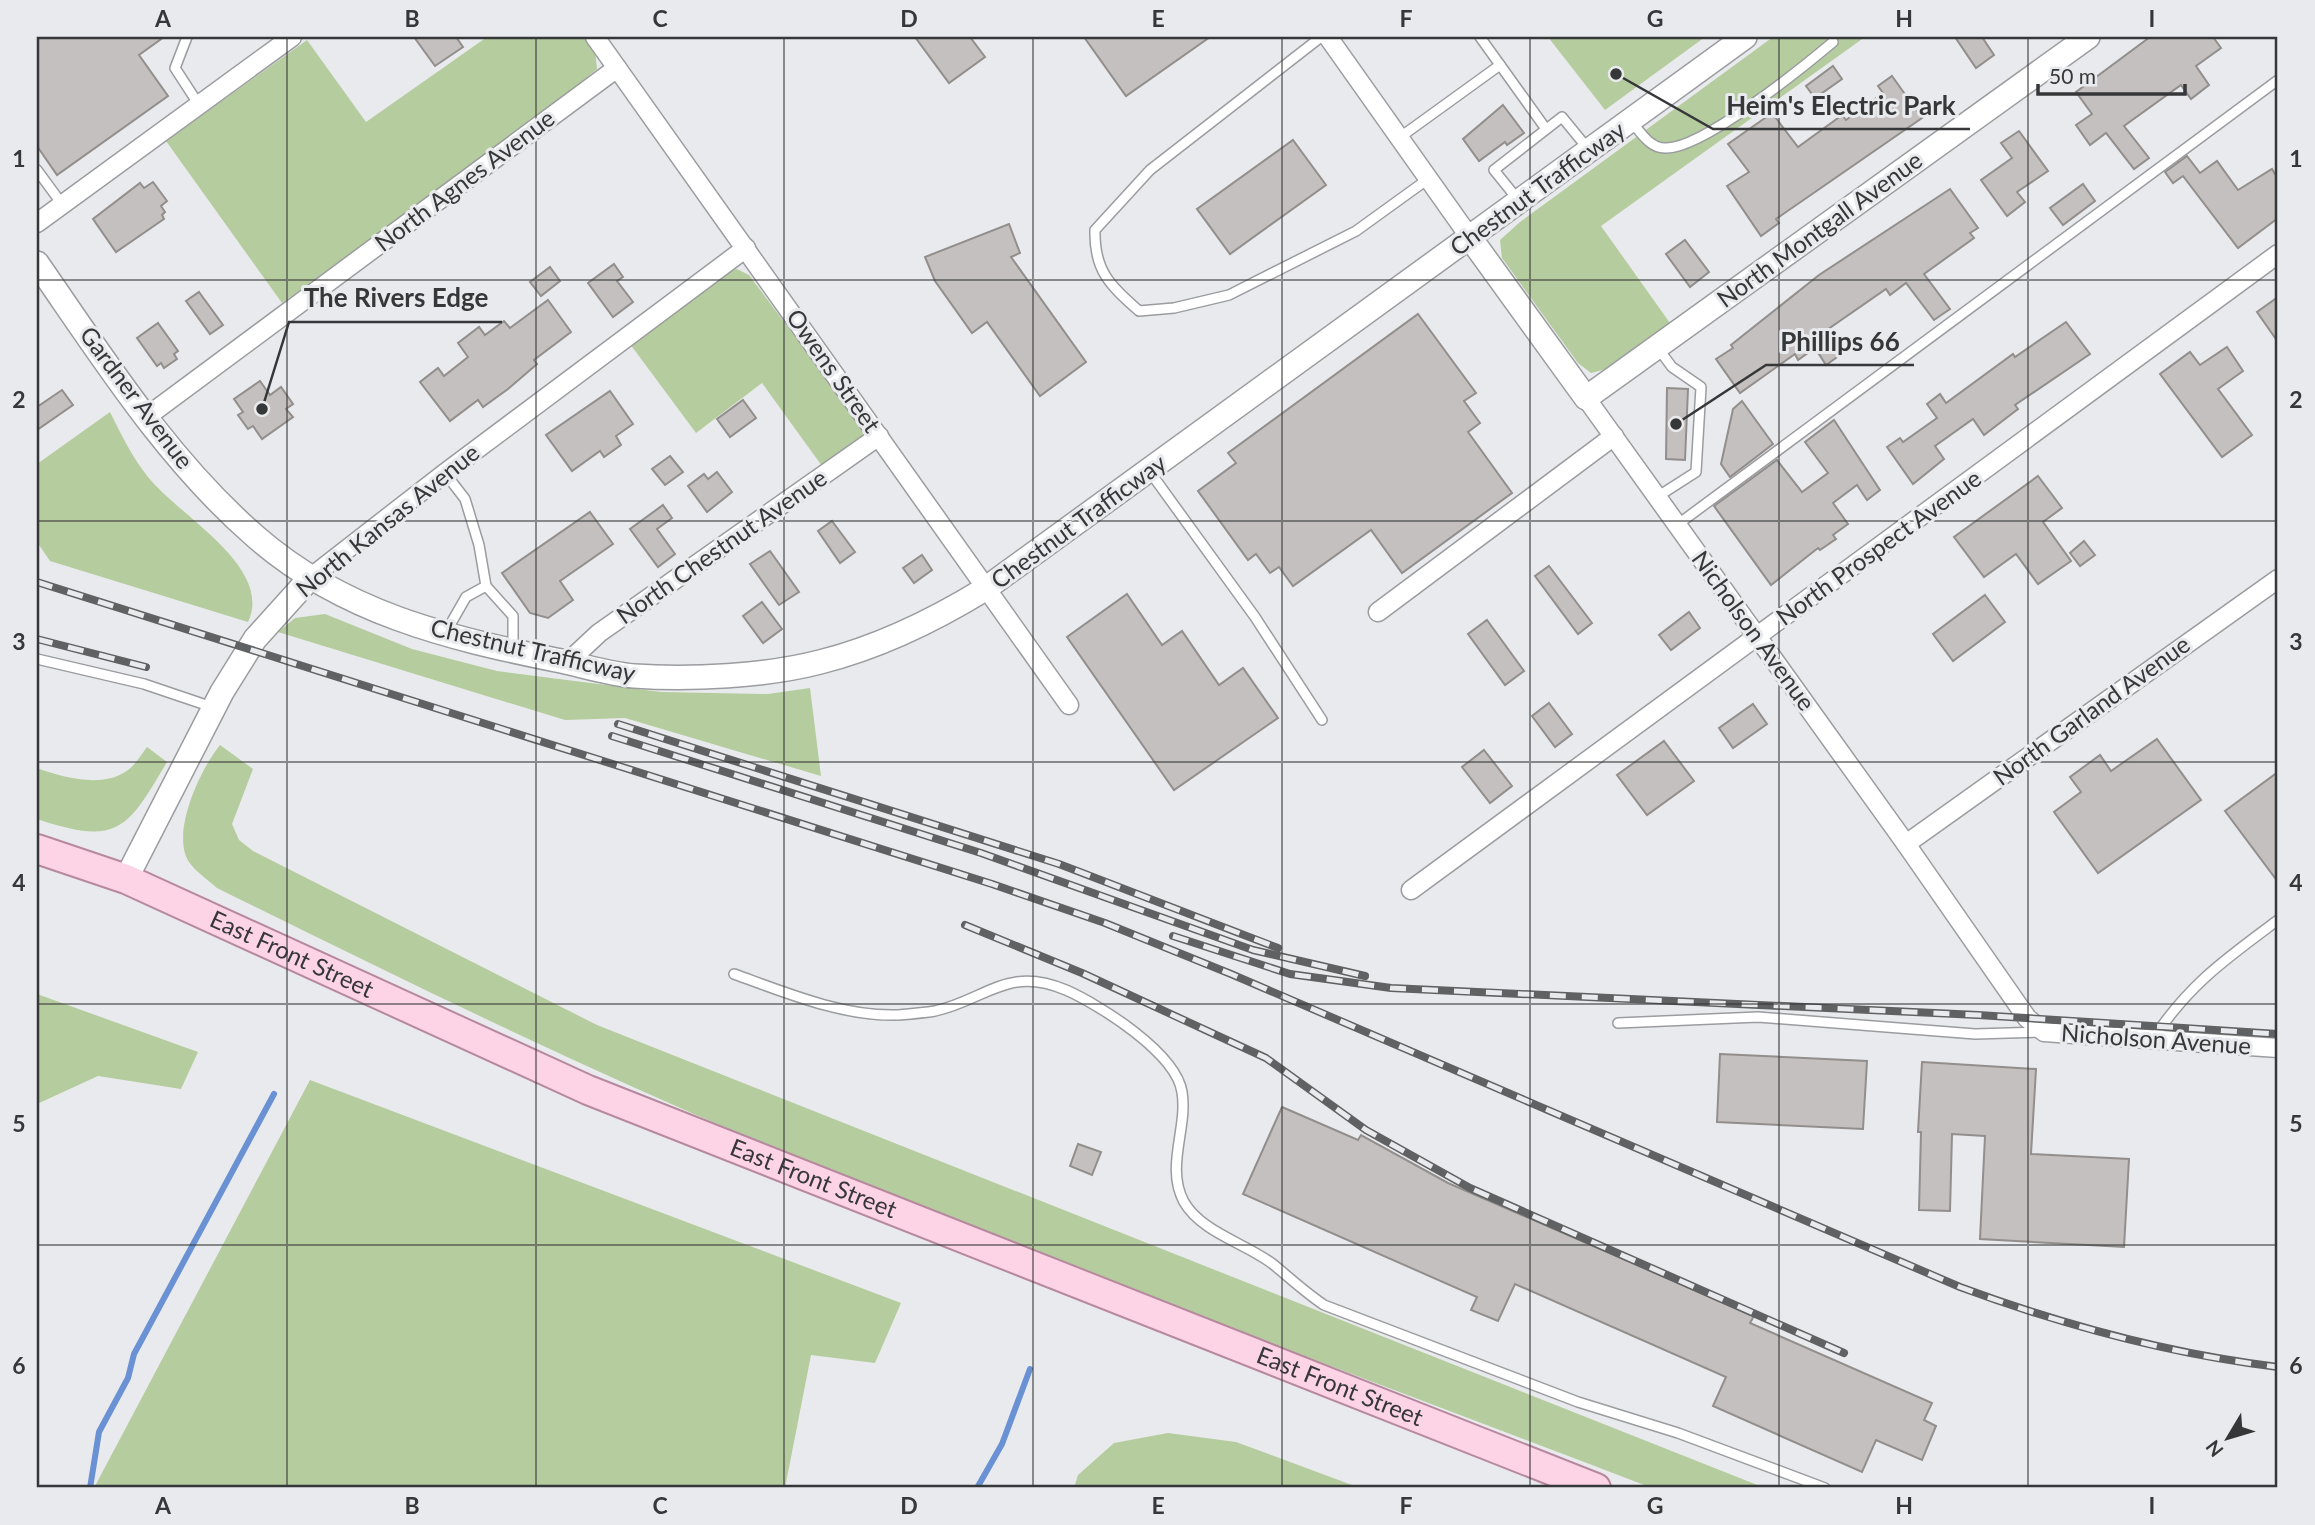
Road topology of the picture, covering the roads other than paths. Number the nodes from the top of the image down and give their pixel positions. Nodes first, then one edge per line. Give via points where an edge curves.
1 (187, 37) edge
2 (292, 37) edge
3 (595, 37) edge
4 (1480, 37) edge
5 (1745, 37) edge
6 (2088, 37) edge
7 (1331, 39) edge
8 (1833, 42) dead end
9 (1500, 65) junction
10 (617, 68) junction
11 (2278, 80) edge
12 (199, 105) junction
13 (1631, 121) junction
14 (1546, 130) junction
15 (1399, 138) junction
16 (1590, 151) junction
17 (37, 170) edge
18 (1428, 179) junction
19 (1520, 202) junction
20 (62, 204) junction
21 (37, 223) edge
22 (1471, 239) junction
23 (746, 248) junction
24 (2278, 254) edge
25 (37, 263) edge
26 (1657, 347) junction
27 (1586, 398) junction
28 (145, 418) junction
29 (879, 436) junction
30 (1614, 436) junction
31 (1149, 471) junction
32 (445, 473) junction
33 (1657, 497) junction
34 (1677, 525) junction
35 (310, 579) junction
36 (2278, 579) edge
37 (486, 586) junction
38 (985, 589) junction
39 (1378, 612) dead end
40 (445, 633) junction
41 (1757, 638) junction
42 (513, 651) junction
43 (37, 659) edge
44 (568, 662) junction
45 (1069, 705) dead end
46 (213, 708) junction
47 (1322, 720) dead end
48 (1906, 844) junction
49 (37, 849) edge
50 (126, 879) junction
51 (1411, 890) dead end
52 (2278, 920) edge
53 (734, 974) dead end
54 (1618, 1023) dead end
55 (2044, 1032) junction
56 (2152, 1040) junction
57 (2278, 1048) edge
58 (1596, 1488) edge
59 (1825, 1488) edge

1 - 12 lane via 175,68
2 - 12 street
3 - 10 street, Owens Street
4 - 9 lane
5 - 13 street, Chestnut Trafficway
6 - 26 street, North Montgall Avenue
7 - 15 street, Nicholson Avenue
7 - 18 lane via 1150,170 1095,230 1094,250 1107,283 1139,311 1229,295 1356,231
8 - 13 lane via 1738,113 1684,146 1662,149 1649,142
9 - 14 lane
9 - 15 lane
10 - 23 street, Owens Street
10 - 28 street, North Agnes Avenue
11 - 34 lane
12 - 20 street
13 - 16 street, Chestnut Trafficway
14 - 16 lane via 1562,117
14 - 19 lane via 1494,170
15 - 18 street, Nicholson Avenue
16 - 19 street, Chestnut Trafficway
17 - 20 lane
18 - 22 street, Nicholson Avenue
19 - 22 street, Chestnut Trafficway
20 - 21 street
22 - 27 street, Nicholson Avenue
22 - 31 street, Chestnut Trafficway
23 - 29 street, Owens Street
23 - 32 street, North Kansas Avenue
24 - 41 street, North Prospect Avenue
25 - 28 street, Gardner Avenue
26 - 27 street, North Montgall Avenue
26 - 33 lane via 1672,367 1701,387 1696,472
27 - 30 street, Nicholson Avenue
28 - 35 street, Gardner Avenue via 255,537
29 - 38 street, Owens Street
29 - 44 street, North Chestnut Avenue via 599,633
30 - 33 street, Nicholson Avenue
30 - 39 street
31 - 38 street, Chestnut Trafficway
31 - 47 lane via 1255,617
32 - 35 street, North Kansas Avenue
32 - 37 lane via 465,499
33 - 34 street, Nicholson Avenue
34 - 41 street, Nicholson Avenue
35 - 40 street, Chestnut Trafficway via 343,598
35 - 46 street, North Kansas Avenue via 256,639
36 - 48 street, North Garland Avenue
37 - 40 lane via 466,597
37 - 42 lane via 513,616
38 - 44 street, Chestnut Trafficway via 929,623 818,663 694,678 631,676
38 - 45 street, Owens Street
40 - 42 street, Chestnut Trafficway
41 - 48 street, Nicholson Avenue
41 - 51 street, North Prospect Avenue
42 - 44 street, Chestnut Trafficway
43 - 46 lane via 144,684
46 - 50 street, North Kansas Avenue
48 - 55 street, Nicholson Avenue via 2027,1018
49 - 50 main road, East Front Street
50 - 58 main road, East Front Street via 588,1090
52 - 56 lane via 2207,972 2176,1004
53 - 59 lane via 790,994 895,1015 936,1011 1000,984 1032,981 1065,990 1101,1010 1169,1063 1182,1092 1177,1176 1185,1203 1203,1222 1274,1265 1324,1305
54 - 55 lane via 1758,1017 1975,1034
55 - 56 street, Nicholson Avenue
56 - 57 street, Nicholson Avenue

